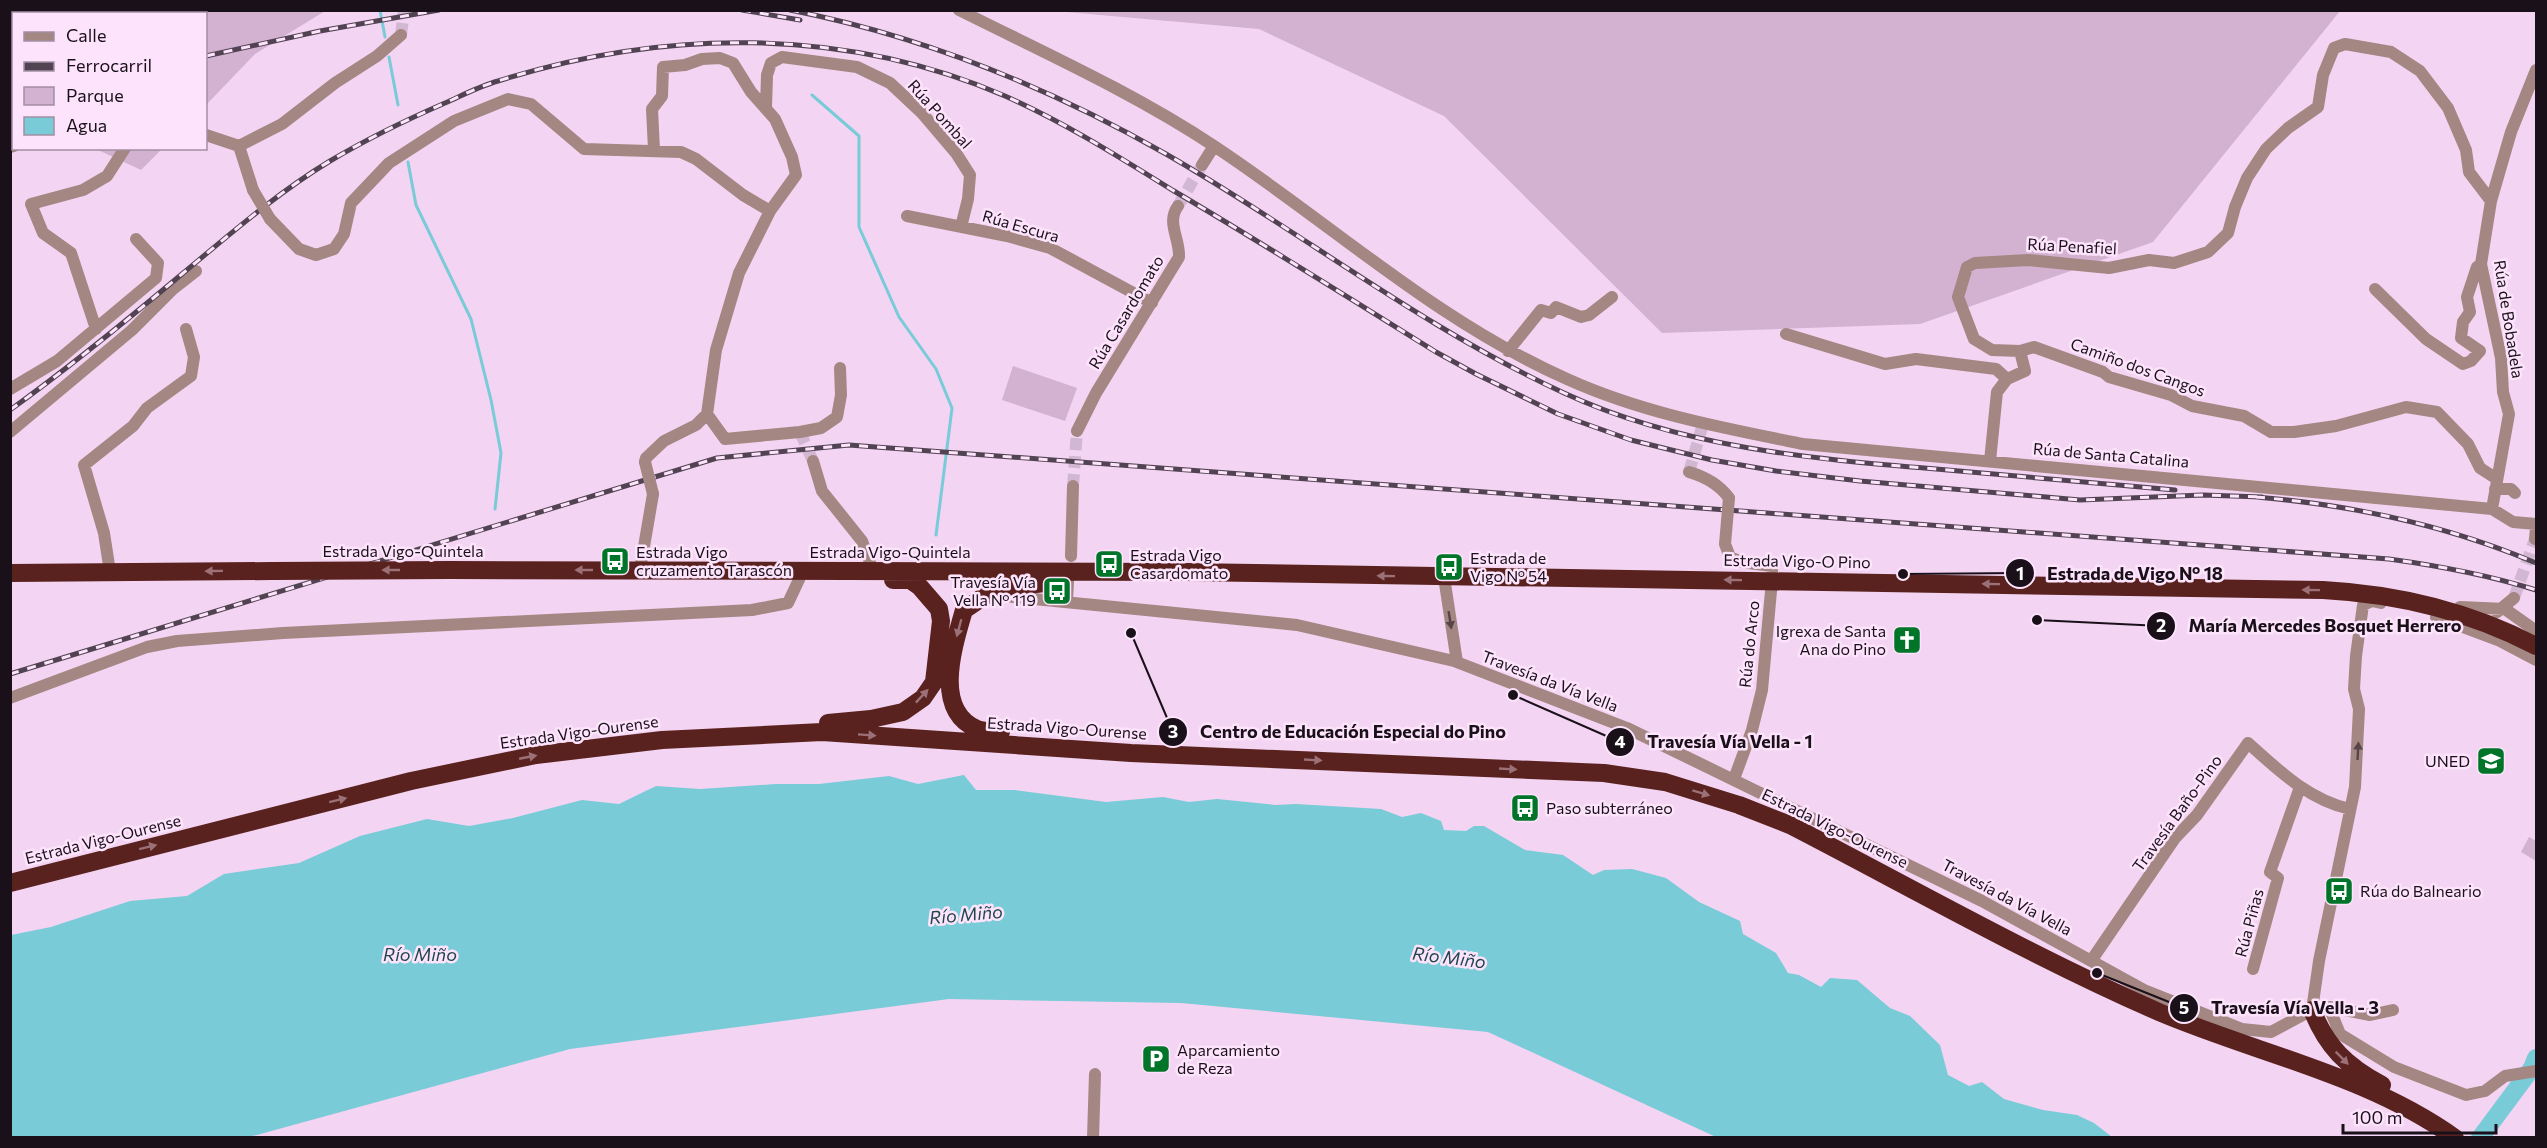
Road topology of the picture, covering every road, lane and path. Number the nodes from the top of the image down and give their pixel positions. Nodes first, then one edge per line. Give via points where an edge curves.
1 (959, 10) edge
2 (401, 35) tunnel mouth
3 (2536, 70) edge
4 (765, 107) junction
5 (207, 135) edge
6 (238, 146) junction
7 (1214, 146) junction
8 (124, 150) edge
9 (654, 150) junction
10 (1202, 165) tunnel mouth
11 (2492, 201) junction
12 (1178, 206) tunnel mouth
13 (770, 211) junction
14 (907, 216) dead end
15 (961, 227) junction
16 (136, 238) dead end
17 (2481, 264) junction
18 (196, 271) dead end
19 (1958, 289) joint
20 (2375, 290) dead end
21 (1612, 297) dead end
22 (1152, 303) junction
23 (96, 329) junction
24 (186, 329) dead end
25 (1786, 334) dead end
26 (1509, 351) junction
27 (2020, 351) junction
28 (840, 368) dead end
29 (2007, 379) junction
30 (10, 389) edge
31 (707, 414) junction
32 (1077, 431) tunnel mouth
33 (10, 432) edge
34 (813, 461) tunnel mouth
35 (1990, 461) junction
36 (1689, 472) dead end
37 (2496, 484) junction
38 (1073, 486) tunnel mouth
39 (2515, 493) dead end
40 (2492, 509) junction
41 (2536, 530) edge
42 (1071, 556) junction
43 (640, 570) junction
44 (803, 571) junction
45 (873, 571) junction
46 (110, 572) junction
47 (154, 572) junction
48 (1047, 572) junction
49 (1186, 572) junction
50 (1107, 573) junction
51 (10, 576) edge
52 (1444, 577) junction
53 (1772, 580) junction
54 (1068, 581) junction
55 (987, 594) junction
56 (2360, 599) junction
57 (1067, 601) junction
58 (2411, 601) junction
59 (2497, 623) junction
60 (2536, 631) edge
61 (2536, 637) edge
62 (2536, 646) edge
63 (2536, 660) edge
64 (1457, 662) junction
65 (10, 698) edge
66 (662, 740) junction
67 (1279, 759) junction
68 (1734, 779) junction
69 (2300, 787) junction
70 (2350, 809) junction
71 (117, 855) junction
72 (10, 876) edge
73 (10, 883) edge
74 (2091, 961) junction
75 (2253, 969) dead end
76 (2320, 1009) junction
77 (2393, 1010) dead end
78 (2532, 1071) edge
79 (1095, 1074) dead end
80 (2439, 1122) junction
81 (1093, 1137) edge
82 (2455, 1137) edge
83 (2463, 1137) edge

1 - 7 street, Rúa de Santa Catalina via 1101,81
2 - 6 street via 282,124
3 - 11 street, Rúa de Bobadela via 2511,132
4 - 9 street via 733,63 720,58 702,59 663,67 662,96 652,109
4 - 13 street via 775,119 796,175
4 - 15 street, Rúa Pombal via 771,63 782,57 857,67 890,83 922,113 969,175
5 - 6 street
6 - 9 street, bridge via 253,190 270,219 299,249 316,255 334,249 344,234 351,203 389,163 454,121 508,99 531,104 584,149
7 - 10 street
7 - 26 street, Rúa de Santa Catalina via 1400,281
8 - 23 street via 107,176 83,190 31,204 43,233 70,253
9 - 13 street via 681,152 696,159
11 - 17 street, Rúa de Bobadela
11 - 19 street, Rúa Penafiel via 2469,172 2466,150 2448,108 2420,71 2391,52 2345,44 2334,48 2323,75 2318,107 2266,149 2247,178 2228,233 2208,252 2174,263 2149,260 2109,268 2028,260 1975,263 1967,267
12 - 22 street, Rúa Casardomato via 1172,222 1179,257
13 - 31 street via 739,273 716,350
14 - 15 street, Rúa Escura
15 - 22 street, Rúa Escura via 1050,248
16 - 23 street via 158,263 156,278
17 - 20 street via 2467,297 2470,312 2463,322 2461,338 2480,351 2463,364 2426,339
17 - 37 street, Rúa de Bobadela via 2509,414
18 - 33 street
19 - 27 street, Camiño dos Cangos via 1974,339 1992,350
21 - 26 street via 1581,317 1556,307 1551,313 1541,310
22 - 32 street, Rúa Casardomato
23 - 30 street via 57,361
24 - 46 street via 194,357 191,376 147,408 133,426 84,465 104,532
25 - 29 street via 1885,364 1916,359 1996,369
26 - 35 street, Rúa de Santa Catalina via 1617,400 1703,424 1803,444
27 - 29 street via 2025,371
27 - 37 street, Camiño dos Cangos via 2034,347 2192,406 2244,416 2271,432 2336,426 2406,407 2437,412 2468,444 2480,468
28 - 31 street via 842,396 837,417 821,428 725,439
29 - 35 street via 1997,392
31 - 43 street, bridge via 696,425 664,441 646,458 653,494
34 - 45 street via 822,491 862,541
35 - 40 street, Rúa de Santa Catalina
36 - 53 street, bridge via 1704,477 1729,498 1725,544 1730,557 1772,566
37 - 39 street
37 - 40 street, Rúa de Bobadela
38 - 42 street
40 - 41 street, Rúa de Santa Catalina
42 - 48 street
42 - 50 street
43 - 44 highway, Estrada Vigo-Quintela
43 -> 47 highway, Estrada Vigo-Quintela, bridge
44 - 45 highway, Estrada Vigo-Quintela
44 - 65 street via 788,603 752,610 189,640 147,647
66 -> 44 highway via 740,729 871,719 903,712 923,698 937,666 941,621 932,598 910,580 825,579
45 - 48 highway, Estrada Vigo-Quintela
46 - 47 highway, Estrada Vigo-Quintela
46 - 51 highway, Estrada Vigo-Quintela
47 - 51 highway
48 - 50 highway, Estrada Vigo-Quintela
49 - 50 highway, Estrada Vigo-Quintela
52 -> 49 highway, Estrada Vigo-Quintela
49 - 54 highway
53 -> 52 highway, Estrada Vigo-O Pino
52 -> 64 street
56 -> 53 highway, Estrada Vigo-O Pino
53 - 68 street, Rúa do Arco via 1762,690
54 - 55 highway via 995,589
54 - 57 street
55 - 57 street, Travesía da Vía Vella
55 -> 67 highway via 964,610 949,684 953,707 979,730
56 - 58 highway, Estrada Vigo-O Pino
56 - 59 street
70 -> 56 street via 2358,750 2359,709 2354,689
57 - 64 street, Travesía da Vía Vella via 1297,625
58 - 59 highway, Estrada Vigo-O Pino
58 - 59 highway via 2460,607
59 - 60 street via 2515,615
59 - 61 highway
59 - 62 highway, Estrada Vigo-O Pino
59 - 63 street
64 - 68 street, Travesía da Vía Vella via 1627,728
66 -> 67 highway, Estrada Vigo-Ourense via 822,732
71 -> 66 highway, Estrada Vigo-Ourense via 536,755
67 -> 80 highway, Estrada Vigo-Ourense via 1604,773 1665,782 1739,805 1790,825 2159,1012 2332,1075
68 - 74 street, Travesía da Vía Vella via 1982,901
69 - 70 street via 2333,805
69 - 74 street, Travesía Baño-Pino via 2248,743 2197,815 2175,838
69 - 75 street, Rúa Piñas via 2270,872 2278,878
70 - 76 street via 2319,961
71 - 72 highway
71 - 73 highway, Estrada Vigo-Ourense
74 - 76 street, Travesía da Vía Vella via 2144,990 2242,1029 2271,1032
76 - 77 street via 2370,1015
76 - 78 street via 2340,1034 2394,1067 2466,1095 2485,1091 2505,1076
76 -> 80 highway via 2321,1035 2350,1066
79 - 81 street
80 - 82 highway, Estrada Vigo-Ourense
80 - 83 highway

